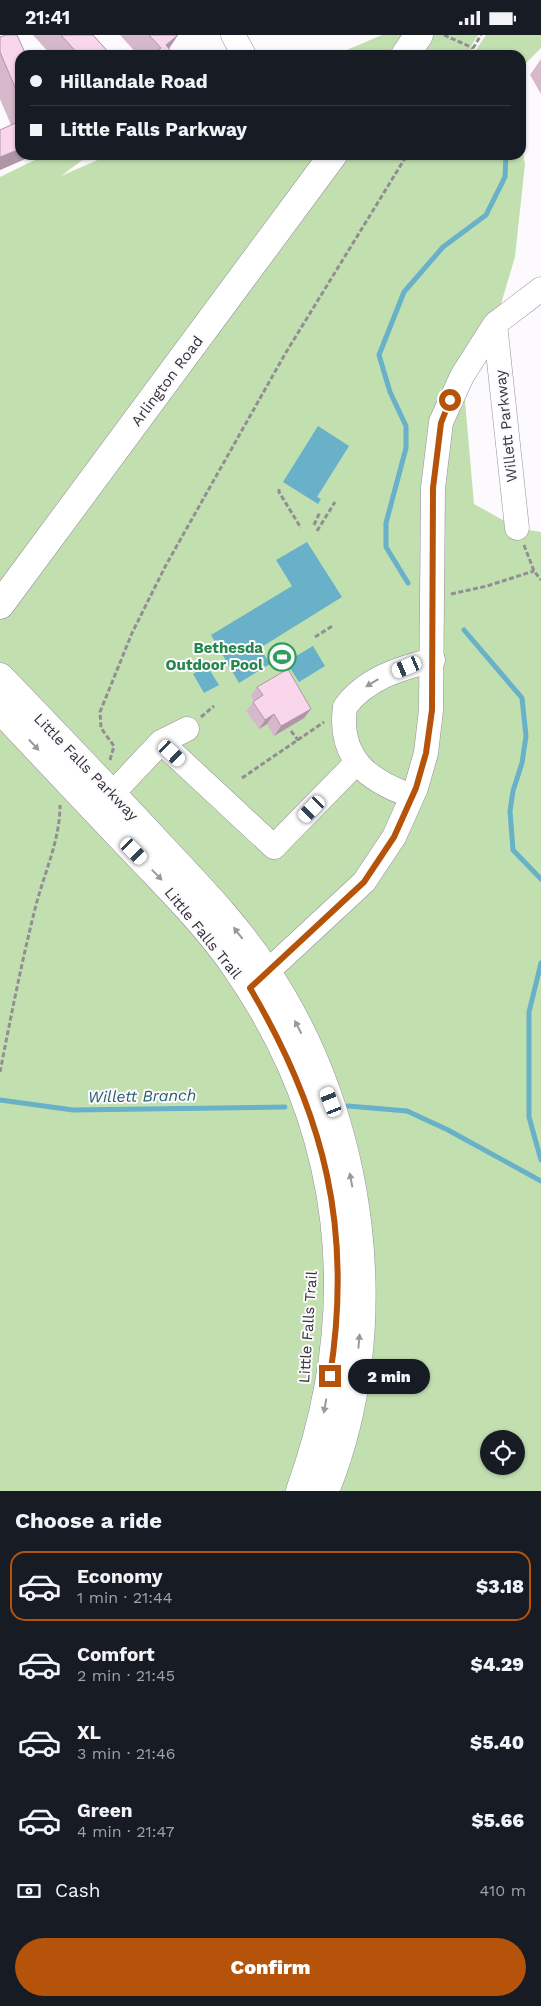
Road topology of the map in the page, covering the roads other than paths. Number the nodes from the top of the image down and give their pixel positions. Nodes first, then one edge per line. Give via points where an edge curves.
1 (233, 35) edge
2 (419, 35) edge
3 (241, 50) edge
4 (408, 50) edge
5 (329, 160) edge
6 (541, 289) edge
7 (495, 324) junction
8 (517, 528) road end
9 (0, 605) edge
10 (433, 660) junction
11 (0, 677) edge
12 (0, 709) edge
13 (187, 729) dead end
14 (161, 742) junction
15 (356, 763) junction
16 (112, 794) junction
17 (412, 796) junction
18 (258, 980) junction
19 (300, 1491) edge
20 (325, 1491) edge

1 - 3 street
2 - 4 main road
5 - 9 main road, Arlington Road
6 - 7 street
7 - 8 street, Willett Parkway
7 - 10 street via 462,376 441,423 433,488
10 -> 15 street via 374,681 345,707 344,731
10 - 17 street via 432,710 426,753
11 - 16 main road, Little Falls Parkway
12 -> 18 main road, Little Falls Parkway via 172,891 223,951
13 - 14 street
14 - 15 street via 274,847
14 - 16 street
15 - 17 street via 378,782
18 -> 16 main road, Little Falls Parkway via 228,920
17 - 18 street via 394,837 364,882
18 -> 19 main road, Little Falls Parkway via 311,1112 327,1173 336,1232 336,1340 325,1412
20 -> 18 main road, Little Falls Parkway via 349,1409 358,1354 362,1296 360,1238 344,1147 331,1102 309,1047

